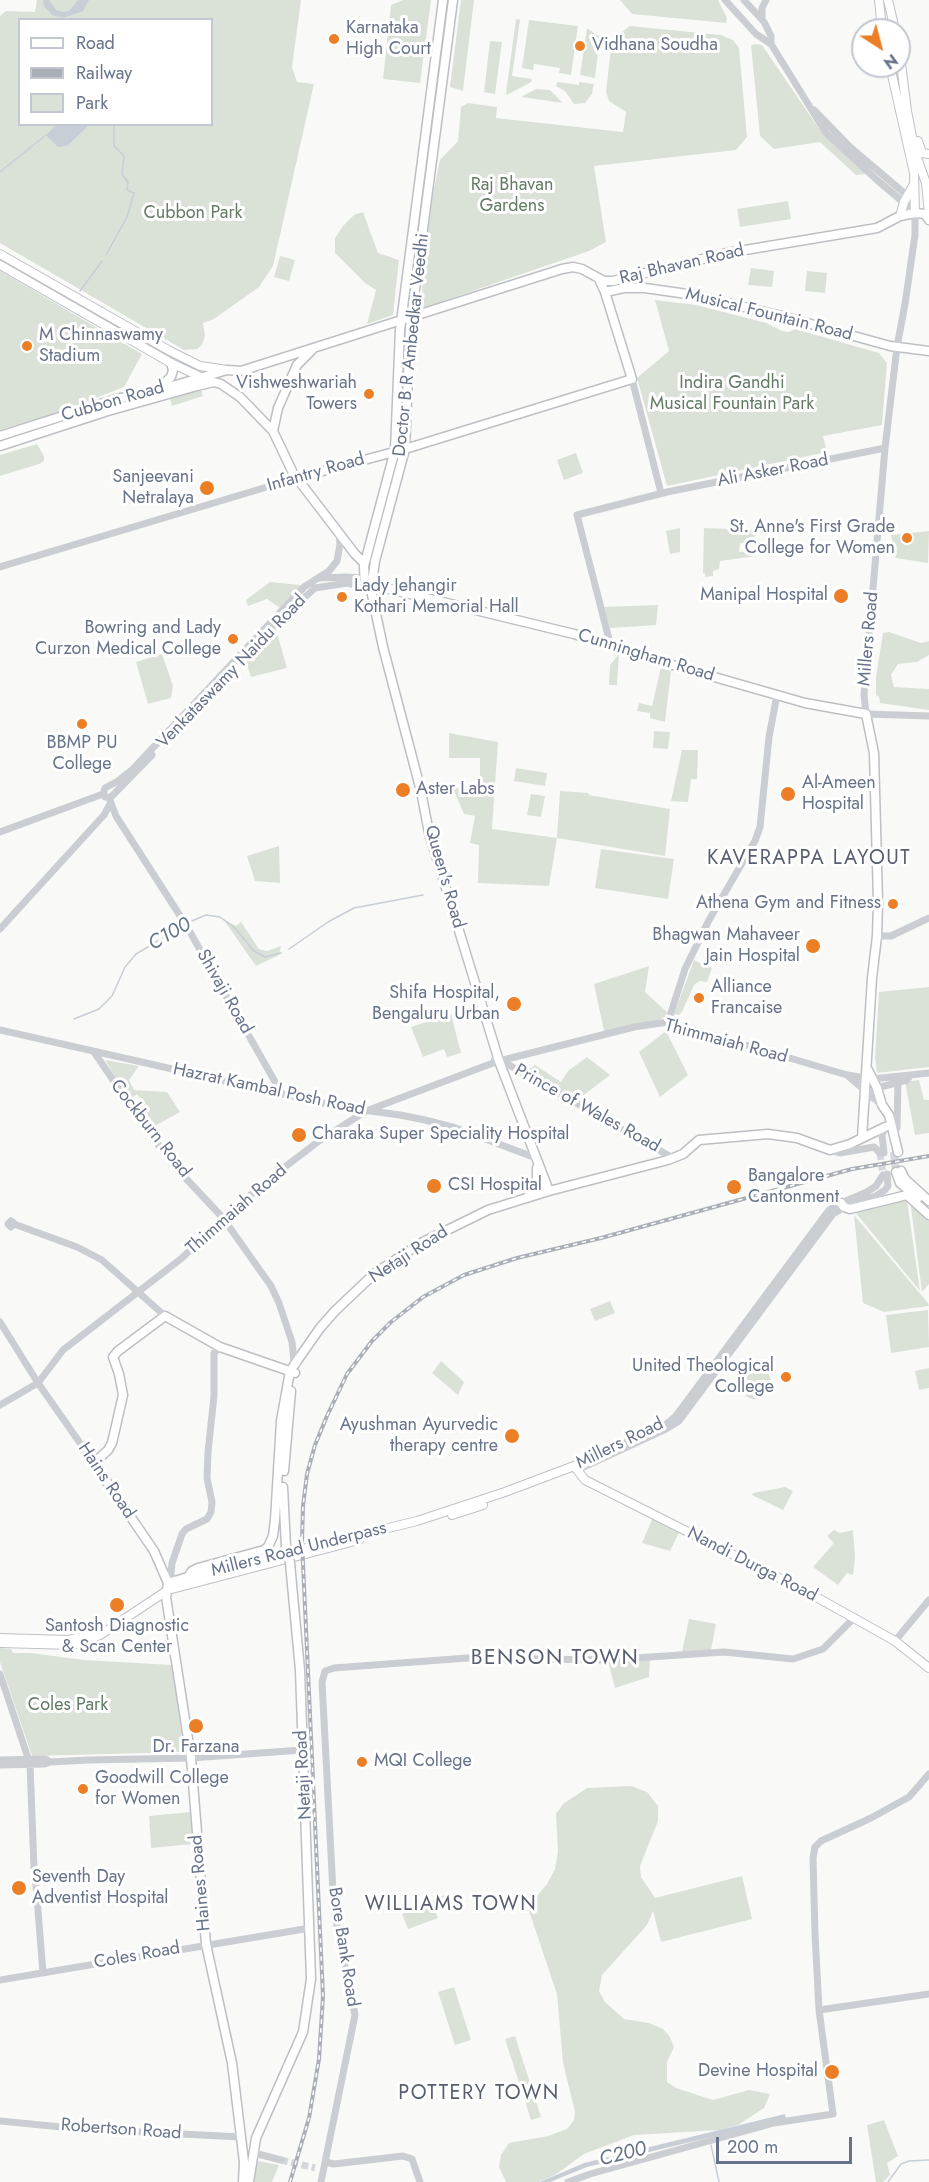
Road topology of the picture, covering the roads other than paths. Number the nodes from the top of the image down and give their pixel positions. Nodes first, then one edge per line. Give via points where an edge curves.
1 (443, 0) edge
2 (453, 0) edge
3 (744, 0) edge
4 (766, 0) edge
5 (879, 0) edge
6 (888, 0) edge
7 (728, 1) edge
8 (881, 18) edge
9 (892, 18) edge
10 (764, 23) junction
11 (756, 34) junction
12 (771, 44) junction
13 (892, 78) edge
14 (903, 78) edge
15 (907, 105) junction
16 (929, 154) edge
17 (929, 164) edge
18 (922, 172) junction
19 (927, 180) edge
20 (915, 182) junction
21 (910, 204) junction
22 (415, 211) junction
23 (426, 212) junction
24 (929, 214) edge
25 (929, 220) edge
26 (414, 223) junction
27 (424, 224) junction
28 (0, 254) edge
29 (0, 265) edge
30 (657, 270) junction
31 (598, 279) junction
32 (416, 290) junction
33 (658, 290) junction
34 (604, 292) junction
35 (427, 313) junction
36 (411, 318) junction
37 (401, 322) junction
38 (316, 347) junction
39 (897, 347) junction
40 (929, 351) edge
41 (288, 357) junction
42 (171, 363) junction
43 (227, 370) junction
44 (201, 377) junction
45 (632, 379) junction
46 (214, 382) junction
47 (152, 392) junction
48 (256, 414) junction
49 (273, 432) junction
50 (0, 436) edge
51 (0, 446) edge
52 (885, 448) junction
53 (400, 450) junction
54 (297, 478) junction
55 (661, 493) junction
56 (339, 533) junction
57 (364, 563) junction
58 (374, 565) junction
59 (0, 567) edge
60 (317, 578) junction
61 (369, 586) junction
62 (385, 588) junction
63 (608, 644) junction
64 (777, 695) junction
65 (866, 714) junction
66 (929, 716) edge
67 (109, 795) junction
68 (0, 832) edge
69 (929, 918) edge
70 (0, 930) edge
71 (877, 936) junction
72 (668, 1022) junction
73 (0, 1030) edge
74 (94, 1052) junction
75 (108, 1056) junction
76 (499, 1059) junction
77 (104, 1069) junction
78 (929, 1073) edge
79 (847, 1075) junction
80 (910, 1076) junction
81 (869, 1078) junction
82 (898, 1082) junction
83 (877, 1088) junction
84 (282, 1094) junction
85 (868, 1094) junction
86 (394, 1099) junction
87 (882, 1105) junction
88 (366, 1111) junction
89 (400, 1115) junction
90 (885, 1127) junction
91 (894, 1133) junction
92 (862, 1138) junction
93 (830, 1150) junction
94 (889, 1152) junction
95 (536, 1158) junction
96 (673, 1158) junction
97 (892, 1173) junction
98 (549, 1191) junction
99 (528, 1197) junction
100 (929, 1201) edge
101 (842, 1205) junction
102 (929, 1209) edge
103 (929, 1215) edge
104 (223, 1218) junction
105 (0, 1229) edge
106 (139, 1291) junction
107 (165, 1316) junction
108 (0, 1322) edge
109 (220, 1347) junction
110 (295, 1365) junction
111 (38, 1383) junction
112 (0, 1405) edge
113 (94, 1463) junction
114 (576, 1468) junction
115 (409, 1522) joint
116 (424, 1524) joint
117 (188, 1577) junction
118 (172, 1583) junction
119 (929, 1600) edge
120 (854, 1620) junction
121 (0, 1638) edge
122 (895, 1641) junction
123 (0, 1643) edge
124 (929, 1668) edge
125 (0, 1674) edge
126 (302, 1750) junction
127 (191, 1758) junction
128 (0, 1760) edge
129 (29, 1762) junction
130 (0, 1765) edge
131 (929, 1774) edge
132 (310, 1928) junction
133 (206, 1944) junction
134 (43, 1973) junction
135 (0, 1980) edge
136 (929, 1994) edge
137 (819, 2010) junction
138 (0, 2121) edge
139 (242, 2138) junction
140 (256, 2138) junction
141 (254, 2153) junction
142 (281, 2160) tunnel mouth
143 (325, 2166) junction
144 (315, 2168) tunnel mouth
145 (243, 2182) edge
146 (249, 2182) edge
147 (321, 2182) edge
148 (420, 2182) edge
149 (568, 2182) edge

1 - 22 main road, Doctor B R Ambedkar Veedhi
2 - 23 main road, Doctor B R Ambedkar Veedhi
3 - 10 street
4 - 10 street via 762,8
5 - 8 main road
6 - 9 main road
7 - 11 street
10 - 11 street via 763,34
10 - 12 street
11 - 12 street
12 - 21 street via 826,133
13 - 20 main road
14 - 15 main road
15 - 16 main road via 919,148
15 - 18 main road
17 - 18 main road
18 - 19 main road
18 - 20 main road
19 - 21 main road
19 - 24 main road
20 - 21 main road
21 - 25 main road
21 - 30 main road, Raj Bhavan Road via 900,216 877,228 727,253
21 - 39 street, Millers Road via 915,235
22 - 23 main road
22 - 26 main road, Doctor B R Ambedkar Veedhi
23 - 27 main road, Doctor B R Ambedkar Veedhi
26 - 27 main road
26 - 37 main road, Doctor B R Ambedkar Veedhi
27 - 32 main road, Doctor B R Ambedkar Veedhi
28 - 43 main road, Cubbon Road via 193,363
29 - 42 main road
30 - 31 main road, Raj Bhavan Road via 613,281
30 - 33 main road via 652,280
31 - 34 main road
31 - 35 main road, Raj Bhavan Road via 582,269 562,269
32 - 35 main road via 418,308
32 - 36 main road, Doctor B R Ambedkar Veedhi
33 - 34 main road, Musical Fountain Road via 624,288
33 - 39 main road, Musical Fountain Road via 774,314
34 - 45 main road
35 - 36 main road, Raj Bhavan Road
36 - 37 main road, Raj Bhavan Road
36 - 53 main road, Doctor B R Ambedkar Veedhi
37 - 38 main road, Raj Bhavan Road
37 - 53 main road, Doctor B R Ambedkar Veedhi
38 - 41 main road, Cubbon Road
38 - 49 main road via 297,365 278,408
39 - 40 main road, Musical Fountain Road
39 - 52 street, Millers Road
41 - 43 main road, Cubbon Road via 241,371
41 - 48 main road via 291,368 274,407 267,415
42 - 44 main road
42 - 47 main road via 169,380
43 - 44 main road, Cubbon Road
44 - 46 main road
44 - 47 main road, Cubbon Road
45 - 53 main road, Infantry Road
45 - 55 street
46 - 48 main road via 238,395
46 - 51 main road, Cubbon Road
47 - 50 main road, Cubbon Road via 116,399
48 - 49 main road
49 - 54 main road
52 - 55 street, Ali Asker Road
52 - 65 street, Millers Road via 864,694
53 - 54 main road, Infantry Road
53 - 57 main road, Doctor B R Ambedkar Veedhi
53 - 58 main road, Doctor B R Ambedkar Veedhi
54 - 56 main road
54 - 59 street, Infantry Road
55 - 63 street, Ali Asker Road via 578,515
56 - 57 main road
56 - 60 street via 336,561
57 - 58 main road
57 - 61 main road, Doctor B R Ambedkar Veedhi
58 - 61 main road, Doctor B R Ambedkar Veedhi
58 - 62 main road
60 - 61 street, Venkataswamy Naidu Road via 345,577
60 - 67 street, Venkataswamy Naidu Road via 259,633
61 - 62 main road, Cunningham Road
61 - 67 street, Venkataswamy Naidu Road via 347,583 315,588 307,594 138,771
61 - 76 main road, Queen's Road via 429,833
62 - 63 main road, Cunningham Road
63 - 64 main road, Cunningham Road
64 - 65 main road, Cunningham Road
64 - 72 street via 760,827 702,932
65 - 66 street, Cunningham Road
65 - 71 main road, Millers Road via 874,753
67 - 68 street
67 - 70 street via 104,815
67 - 84 street, Shivaji Road
69 - 71 street via 891,936
71 - 81 main road, Millers Road
72 - 76 street, Thimmaiah Road
72 - 79 street, Thimmaiah Road
73 - 74 street, Hazrat Kambal Posh Road
74 - 75 street, Hazrat Kambal Posh Road
74 - 77 street, Cockburn Road
75 - 77 street
75 - 84 street, Hazrat Kambal Posh Road
76 - 86 street, Thimmaiah Road
76 - 95 main road, Queen's Road
76 - 96 street, Prince of Wales Road
77 - 104 street, Cockburn Road via 148,1133
78 - 80 street
79 - 81 street, Thimmaiah Road
79 - 85 street, Thimmaiah Road
80 - 81 street, Thimmaiah Road
80 - 82 street
81 - 83 main road, Millers Road
81 - 85 main road
82 - 83 street
82 - 91 street
83 - 85 street
83 - 87 main road, Millers Road
84 - 88 street, Hazrat Kambal Posh Road
85 - 87 street, Thimmaiah Road
85 - 92 main road
86 - 88 street, Thimmaiah Road
86 - 89 street
87 - 90 main road
87 - 91 main road, Millers Road
88 - 89 street, Hazrat Kambal Posh Road
88 - 104 street, Thimmaiah Road via 277,1173
89 - 95 street, Hazrat Kambal Posh Road via 456,1128
90 - 92 main road
90 - 94 main road via 890,1133
91 - 94 main road
92 - 93 main road
93 - 94 street via 840,1153 874,1147
93 - 96 main road, Netaji Road via 797,1138 768,1134 699,1140
95 - 98 main road, Queen's Road
95 - 99 main road, Queen's Road via 537,1178
96 - 98 main road, Netaji Road
97 - 100 main road via 905,1179
97 - 101 street via 885,1190 866,1200
97 - 102 main road
98 - 99 main road, Netaji Road
99 - 110 main road, Netaji Road via 450,1228 375,1273 320,1328
101 - 103 main road via 850,1209 907,1195
101 - 114 street, Millers Road via 675,1417
104 - 106 street, Thimmaiah Road via 186,1255
104 - 110 street, Cockburn Road via 279,1302
105 - 106 street via 11,1225 77,1248 102,1260
106 - 107 street
106 - 111 street, Thimmaiah Road via 63,1350
107 - 109 main road
107 - 113 main road via 113,1357 123,1395 112,1443
108 - 111 street, Hains Road
109 - 110 main road
109 - 118 street via 214,1353 208,1452 211,1512 207,1519 182,1534
110 - 117 main road, Netaji Road via 281,1421 275,1520 268,1547 198,1568
110 - 126 main road, Netaji Road, bridge via 283,1480 283,1520 300,1670
111 - 112 street, Thimmaiah Road
111 - 113 street, Hains Road
113 - 118 main road, Hains Road
114 - 115 main road, Millers Road
114 - 116 main road, Millers Road via 518,1493
114 - 120 main road, Nandi Durga Road via 585,1480 809,1593
115 - 117 main road, Millers Road Underpass
116 - 118 main road, Millers Road Underpass via 207,1579
117 - 118 main road
118 - 121 main road via 87,1635 68,1640
118 - 123 main road via 100,1635 73,1645
118 - 127 main road, Haines Road via 166,1597
119 - 122 street
120 - 122 main road, Nandi Durga Road
120 - 143 street, Bore Bank Road via 823,1649 793,1659 724,1652 606,1660 467,1658 325,1671 322,1682 334,1911 355,2015
122 - 124 main road, Nandi Durga Road
125 - 129 street
126 - 127 street
126 - 132 main road, Netaji Road
127 - 129 street
127 - 133 main road, Haines Road
128 - 129 street
129 - 130 street
129 - 134 street
131 - 137 street via 909,1797 815,1847
132 - 133 street, Coles Road
132 - 140 main road, Netaji Road via 311,1979 303,2032
133 - 134 street, Coles Road
133 - 139 main road, Haines Road via 232,2063
134 - 135 street, Coles Road
136 - 137 street
137 - 149 street via 833,2114 774,2123
138 - 139 street, Robertson Road
139 - 140 main road
139 - 145 main road, Haines Road
140 - 141 main road, Netaji Road
141 - 142 street
141 - 146 main road, Netaji Road
143 - 144 street
143 - 147 street, Bore Bank Road
143 - 148 street via 403,2156 412,2159

